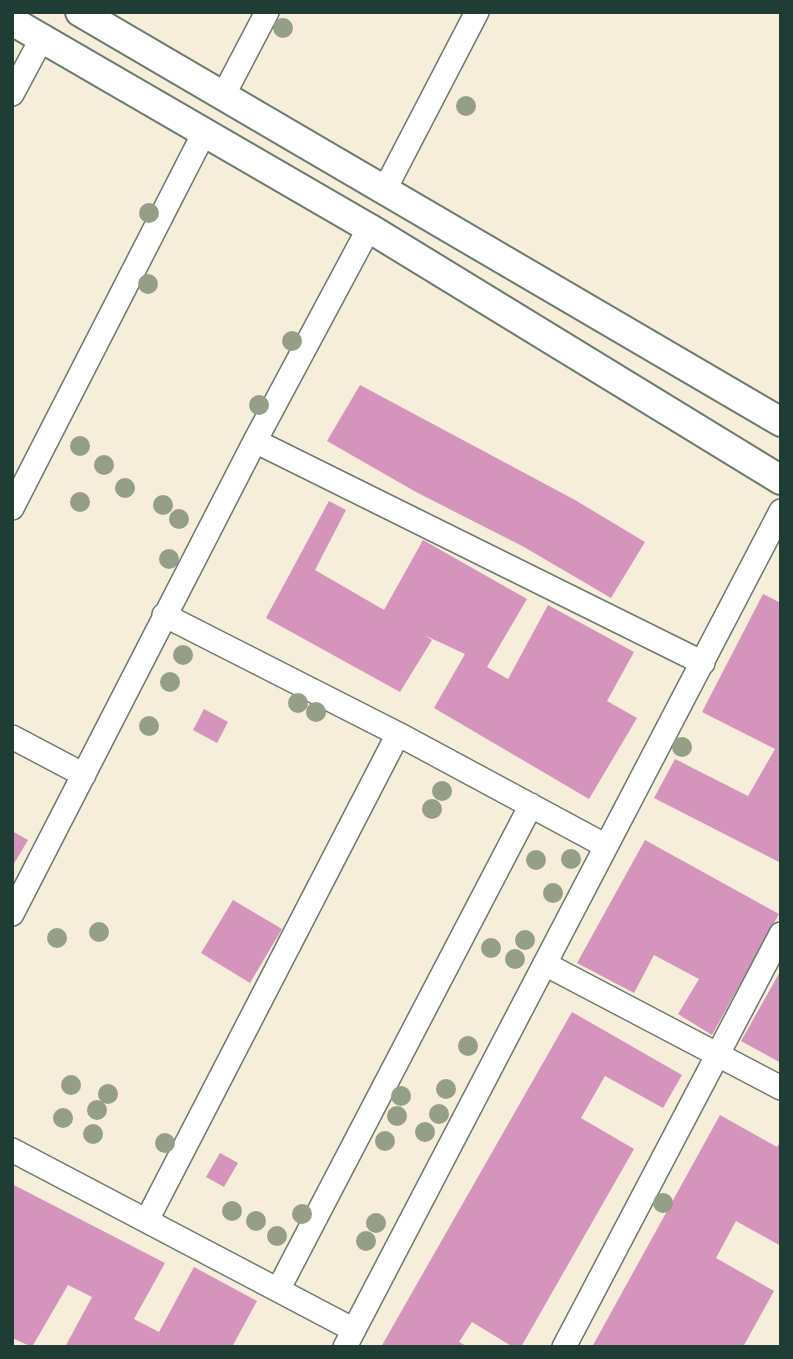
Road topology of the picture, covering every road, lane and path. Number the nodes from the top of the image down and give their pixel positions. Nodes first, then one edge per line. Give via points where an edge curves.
1 (80, 12) edge
2 (267, 12) edge
3 (477, 12) edge
4 (12, 21) edge
5 (42, 38) junction
6 (12, 94) edge
7 (223, 96) junction
8 (204, 133) junction
9 (385, 189) junction
10 (369, 228) junction
11 (607, 320) junction
12 (582, 359) junction
13 (781, 422) edge
14 (254, 441) junction
15 (781, 480) edge
16 (12, 508) edge
17 (781, 511) edge
18 (164, 615) junction
19 (703, 663) junction
20 (398, 734) junction
21 (12, 737) edge
22 (84, 775) junction
23 (531, 805) junction
24 (606, 846) junction
25 (12, 915) edge
26 (781, 934) edge
27 (545, 964) junction
28 (717, 1055) junction
29 (781, 1088) edge
30 (12, 1150) edge
31 (147, 1220) junction
32 (278, 1290) junction
33 (349, 1338) edge
34 (564, 1347) edge

1 - 7 street
2 - 7 street
3 - 9 street
4 - 5 street
5 - 6 street
5 - 8 street
7 - 9 street
8 - 10 street
8 - 16 street
9 - 11 street
10 - 12 street
10 - 14 street
11 - 12 street
11 - 13 street
12 - 15 street
14 - 18 street
14 - 19 street
17 - 19 street
18 - 20 street
18 - 22 street
19 - 24 street
20 - 23 street
20 - 31 street
21 - 22 street
22 - 25 street
23 - 24 street
23 - 32 street
24 - 27 street
26 - 28 street
27 - 28 street
27 - 33 street
28 - 29 street
28 - 34 street
30 - 31 street
31 - 32 street
32 - 33 street

